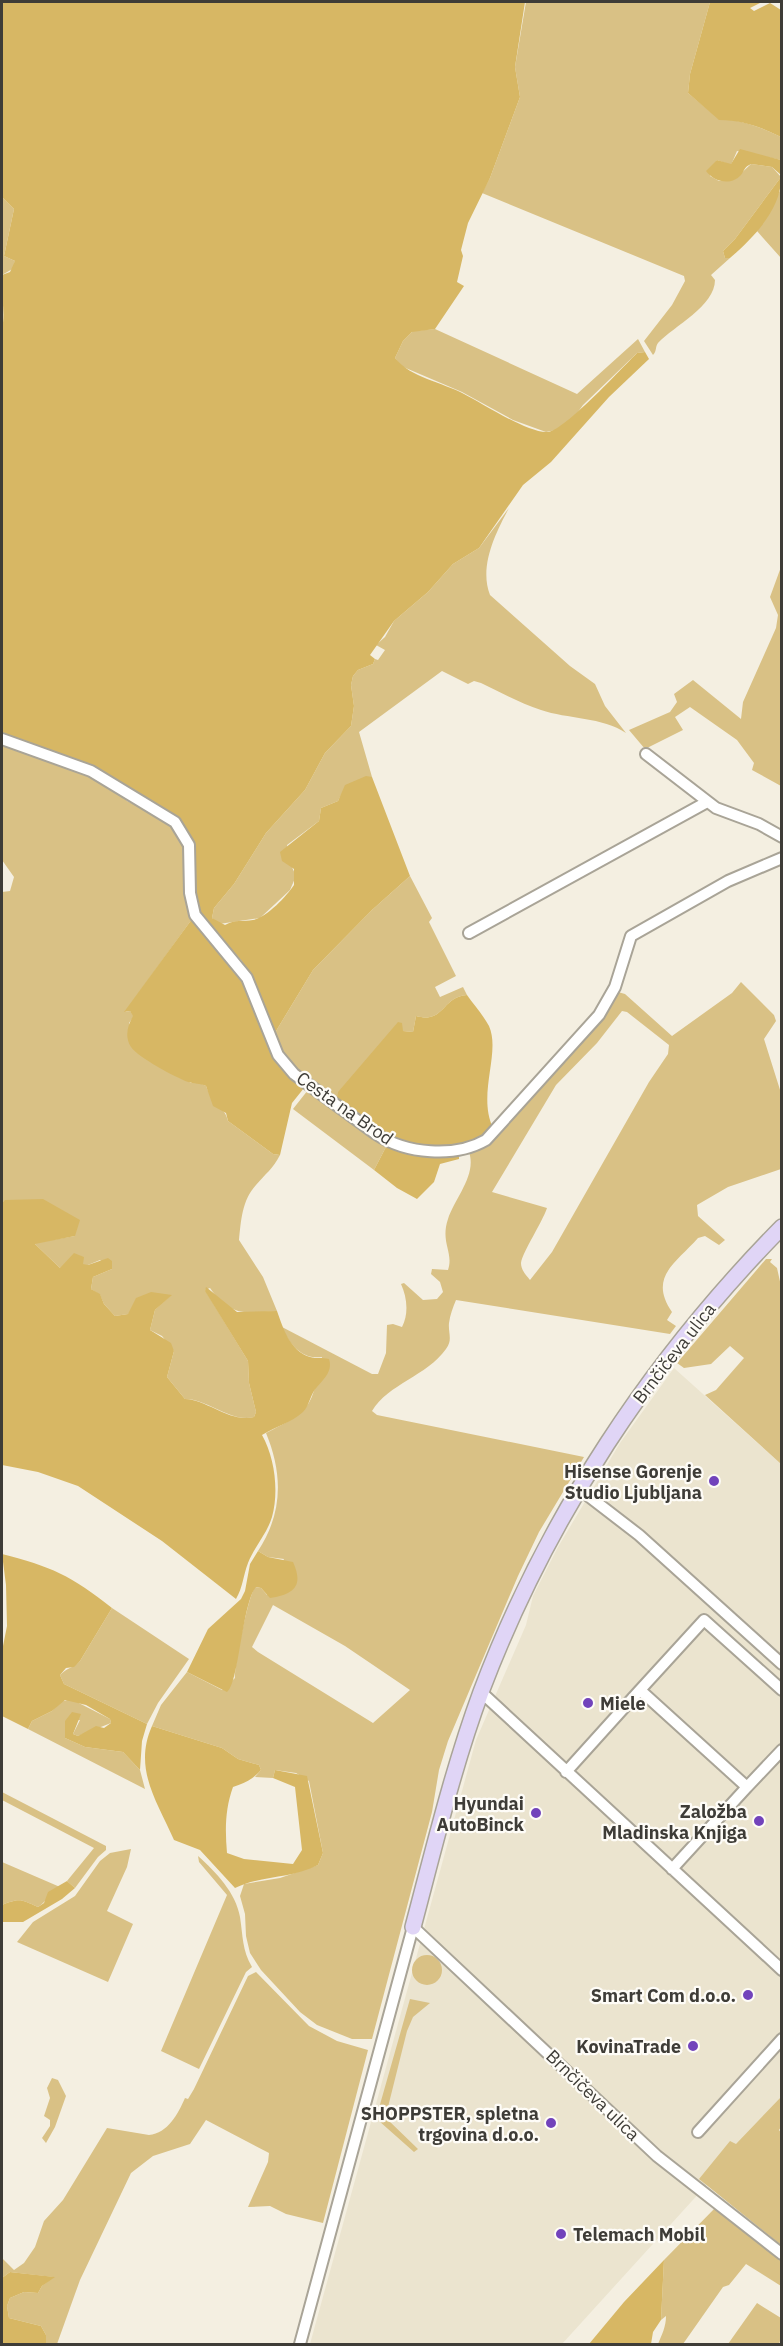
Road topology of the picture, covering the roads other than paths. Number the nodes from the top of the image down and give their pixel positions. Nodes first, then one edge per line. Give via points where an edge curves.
1 (2, 739) edge
2 (646, 754) dead end
3 (707, 802) junction
4 (782, 837) edge
5 (782, 858) edge
6 (469, 933) dead end
7 (782, 1227) edge
8 (578, 1488) junction
9 (782, 1664) edge
10 (640, 1690) junction
11 (782, 1690) edge
12 (481, 1692) junction
13 (782, 1750) edge
14 (566, 1772) junction
15 (747, 1787) junction
16 (672, 1869) junction
17 (413, 1927) junction
18 (782, 1970) edge
19 (782, 2039) edge
20 (698, 2132) dead end
21 (782, 2254) edge
22 (300, 2344) edge

1 - 5 street, Cesta na Brod via 91,771 175,822 189,845 190,893 195,915 247,978 273,1044 286,1065 386,1141 417,1149 453,1151 486,1140 598,1015 615,987 631,936 728,881
2 - 3 street
3 - 4 street
3 - 6 street
7 - 8 street, Brnčičeva ulica via 728,1283 664,1361
8 - 9 street via 639,1534
8 - 12 street, Brnčičeva ulica via 519,1599
10 - 11 street via 704,1620
10 - 14 street
10 - 15 street
12 - 14 street
12 - 17 street, Brnčičeva ulica
13 - 15 street
14 - 16 street
15 - 16 street
16 - 18 street
17 - 21 street, Brnčičeva ulica via 657,2156
17 - 22 street, Brnčičeva ulica
19 - 20 street

